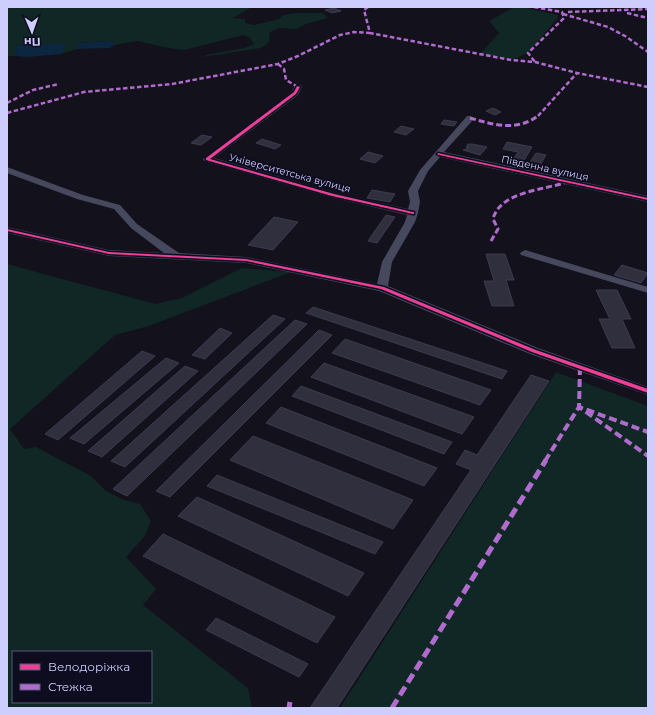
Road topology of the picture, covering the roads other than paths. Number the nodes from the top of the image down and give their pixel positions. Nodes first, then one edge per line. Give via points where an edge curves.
1 (298, 87) dead end
2 (470, 118) dead end
3 (439, 154) junction
4 (7, 170) edge
5 (648, 199) edge
6 (413, 213) junction
7 (7, 230) edge
8 (525, 253) dead end
9 (177, 256) junction
10 (382, 288) junction
11 (648, 290) edge
12 (648, 391) edge

1 - 6 street, Університетська вулиця via 295,93 207,159 333,195
2 - 3 street
3 - 5 street, Південна вулиця
3 - 6 street via 424,170 413,191
4 - 9 street via 80,197 117,207 153,242
6 - 10 street via 387,262
7 - 9 street via 109,253
8 - 11 street
9 - 10 street via 246,260
10 - 12 street via 534,351

